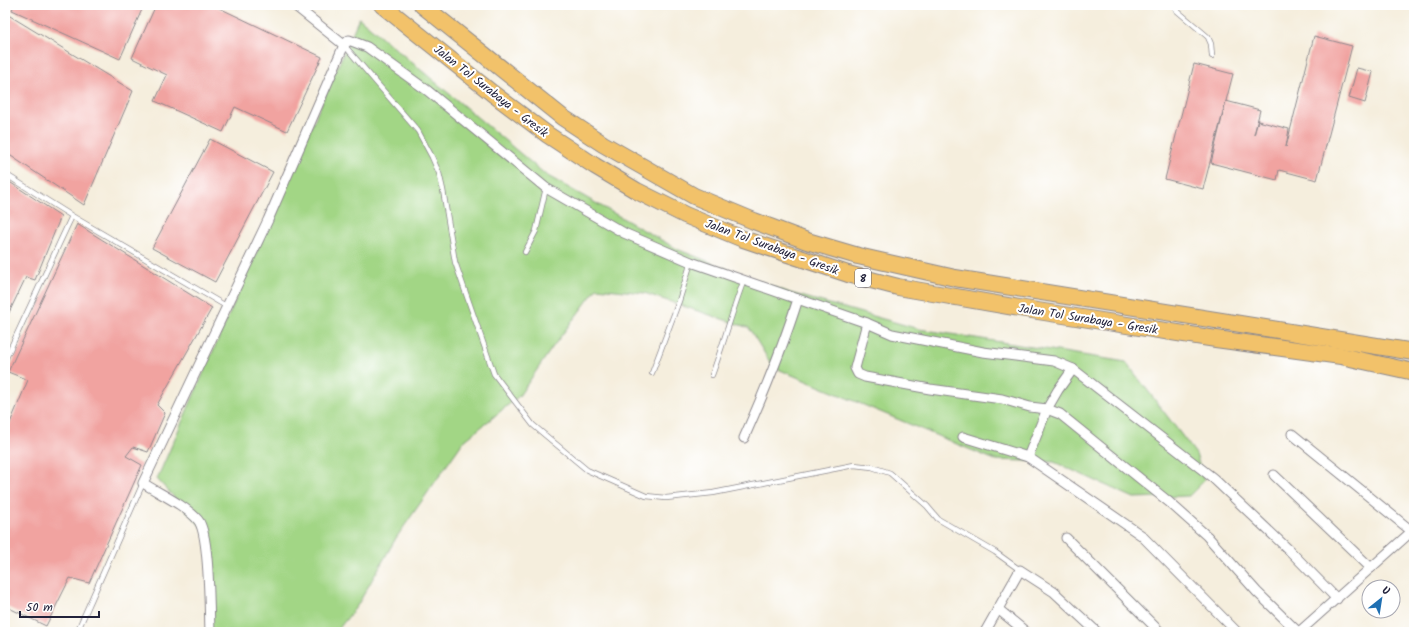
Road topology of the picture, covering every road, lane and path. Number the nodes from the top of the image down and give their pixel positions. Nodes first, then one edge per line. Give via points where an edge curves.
1 (294, 5) edge
2 (382, 5) edge
3 (422, 5) edge
4 (1174, 5) edge
5 (344, 45) junction
6 (1212, 56) dead end
7 (5, 174) edge
8 (546, 188) junction
9 (72, 216) junction
10 (526, 252) dead end
11 (691, 262) junction
12 (744, 280) junction
13 (798, 299) junction
14 (226, 306) junction
15 (867, 323) junction
16 (1414, 352) edge
17 (5, 360) edge
18 (1073, 369) junction
19 (1414, 372) edge
20 (652, 373) dead end
21 (712, 375) dead end
22 (1047, 409) junction
23 (1292, 434) dead end
24 (964, 437) dead end
25 (744, 438) dead end
26 (1028, 456) junction
27 (1274, 475) dead end
28 (143, 483) junction
29 (1413, 532) edge
30 (1066, 538) dead end
31 (1371, 568) junction
32 (1020, 570) junction
33 (1337, 599) junction
34 (998, 609) junction
35 (1301, 631) edge
36 (77, 632) edge
37 (210, 632) edge
38 (986, 632) edge
39 (1026, 632) edge
40 (1097, 632) edge
41 (1160, 632) edge
42 (1237, 632) edge

1 - 5 street
2 - 19 highway, Jalan Tol Surabaya - Gresik / 8 via 498,98 595,166 685,215 743,239 848,274 898,287 1216,339 1340,356
3 - 16 highway, Jalan Tol Surabaya - Gresik / 8 via 562,117 603,144 694,196 807,241 858,256 955,278
4 - 6 lane via 1175,9 1208,37
5 - 8 street via 349,40 367,47 428,91
5 - 14 street via 278,198
5 - 32 lane via 418,131 432,157 443,190 455,262 494,374 533,425 587,470 646,496 666,498 713,493 854,465 872,467 890,473 928,506 938,519 995,552
7 - 9 lane
8 - 10 lane via 536,231
8 - 11 street via 624,233
9 - 14 lane
9 - 17 lane
11 - 12 street
11 - 20 lane
12 - 13 street
12 - 21 lane
13 - 15 street
13 - 25 street via 766,388
14 - 28 street
15 - 18 street via 892,334 983,352 1054,361
15 - 22 street via 855,368 858,374
18 - 22 street
18 - 33 street via 1213,478
22 - 26 street
22 - 35 street via 1060,414 1169,502 1206,536 1257,592
23 - 29 street
24 - 26 street
26 - 42 street via 1141,535
27 - 31 street
28 - 36 lane
28 - 37 street via 183,507 202,526 207,558
29 - 31 street
30 - 41 street
31 - 33 street
32 - 34 street
32 - 40 street via 1054,592
33 - 35 street
34 - 38 street
34 - 39 street

